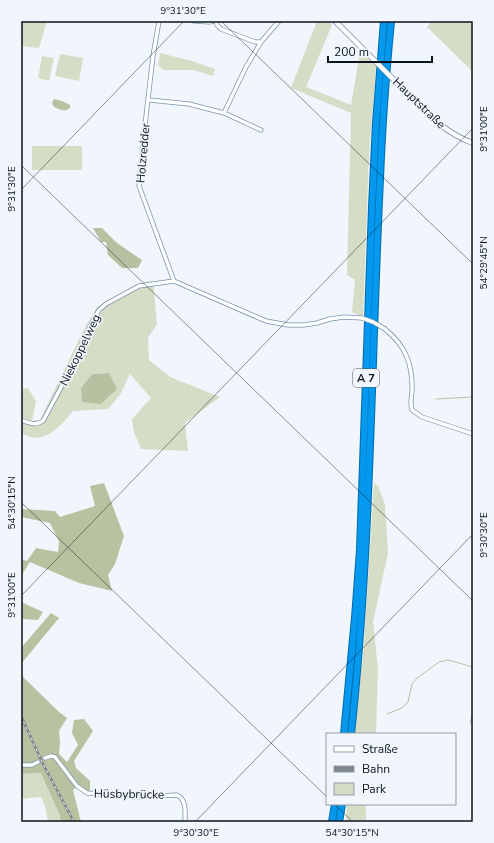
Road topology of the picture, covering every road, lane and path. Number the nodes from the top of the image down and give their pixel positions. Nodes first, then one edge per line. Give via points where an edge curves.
1 (159, 21) edge
2 (194, 21) edge
3 (279, 21) edge
4 (335, 21) edge
5 (384, 21) edge
6 (391, 21) edge
7 (261, 42) junction
8 (149, 100) junction
9 (224, 113) junction
10 (261, 130) dead end
11 (473, 143) edge
12 (174, 281) junction
13 (21, 420) edge
14 (473, 434) edge
15 (344, 733) edge
16 (351, 733) edge
17 (45, 758) dead end
18 (38, 762) dead end
19 (21, 765) edge
20 (339, 805) edge
21 (339, 805) edge
22 (339, 805) edge
23 (185, 822) edge
24 (332, 822) edge
25 (339, 822) edge
26 (343, 822) edge

1 - 8 street, Holzredder
2 - 7 street via 216,21 221,29
3 - 7 street
4 - 11 street, Hauptstraße, bridge via 440,124
5 - 15 highway, A 7 via 372,207 360,550
6 - 16 highway, A 7 via 380,178 367,536
7 - 9 street
8 - 9 street via 189,104
8 - 12 street, Holzredder via 139,186
9 - 10 street
12 - 13 street, Niekoppelweg via 138,286 99,310 46,418 37,424
12 - 14 street, bridge via 266,321 304,325 344,317 362,318 373,322 394,337 409,361 412,370 412,410 422,417
17 - 23 street, Hüsbybrücke via 56,757 77,786 87,793 133,797 182,797
18 - 19 street
20 - 24 highway
21 - 25 highway
22 - 26 highway

